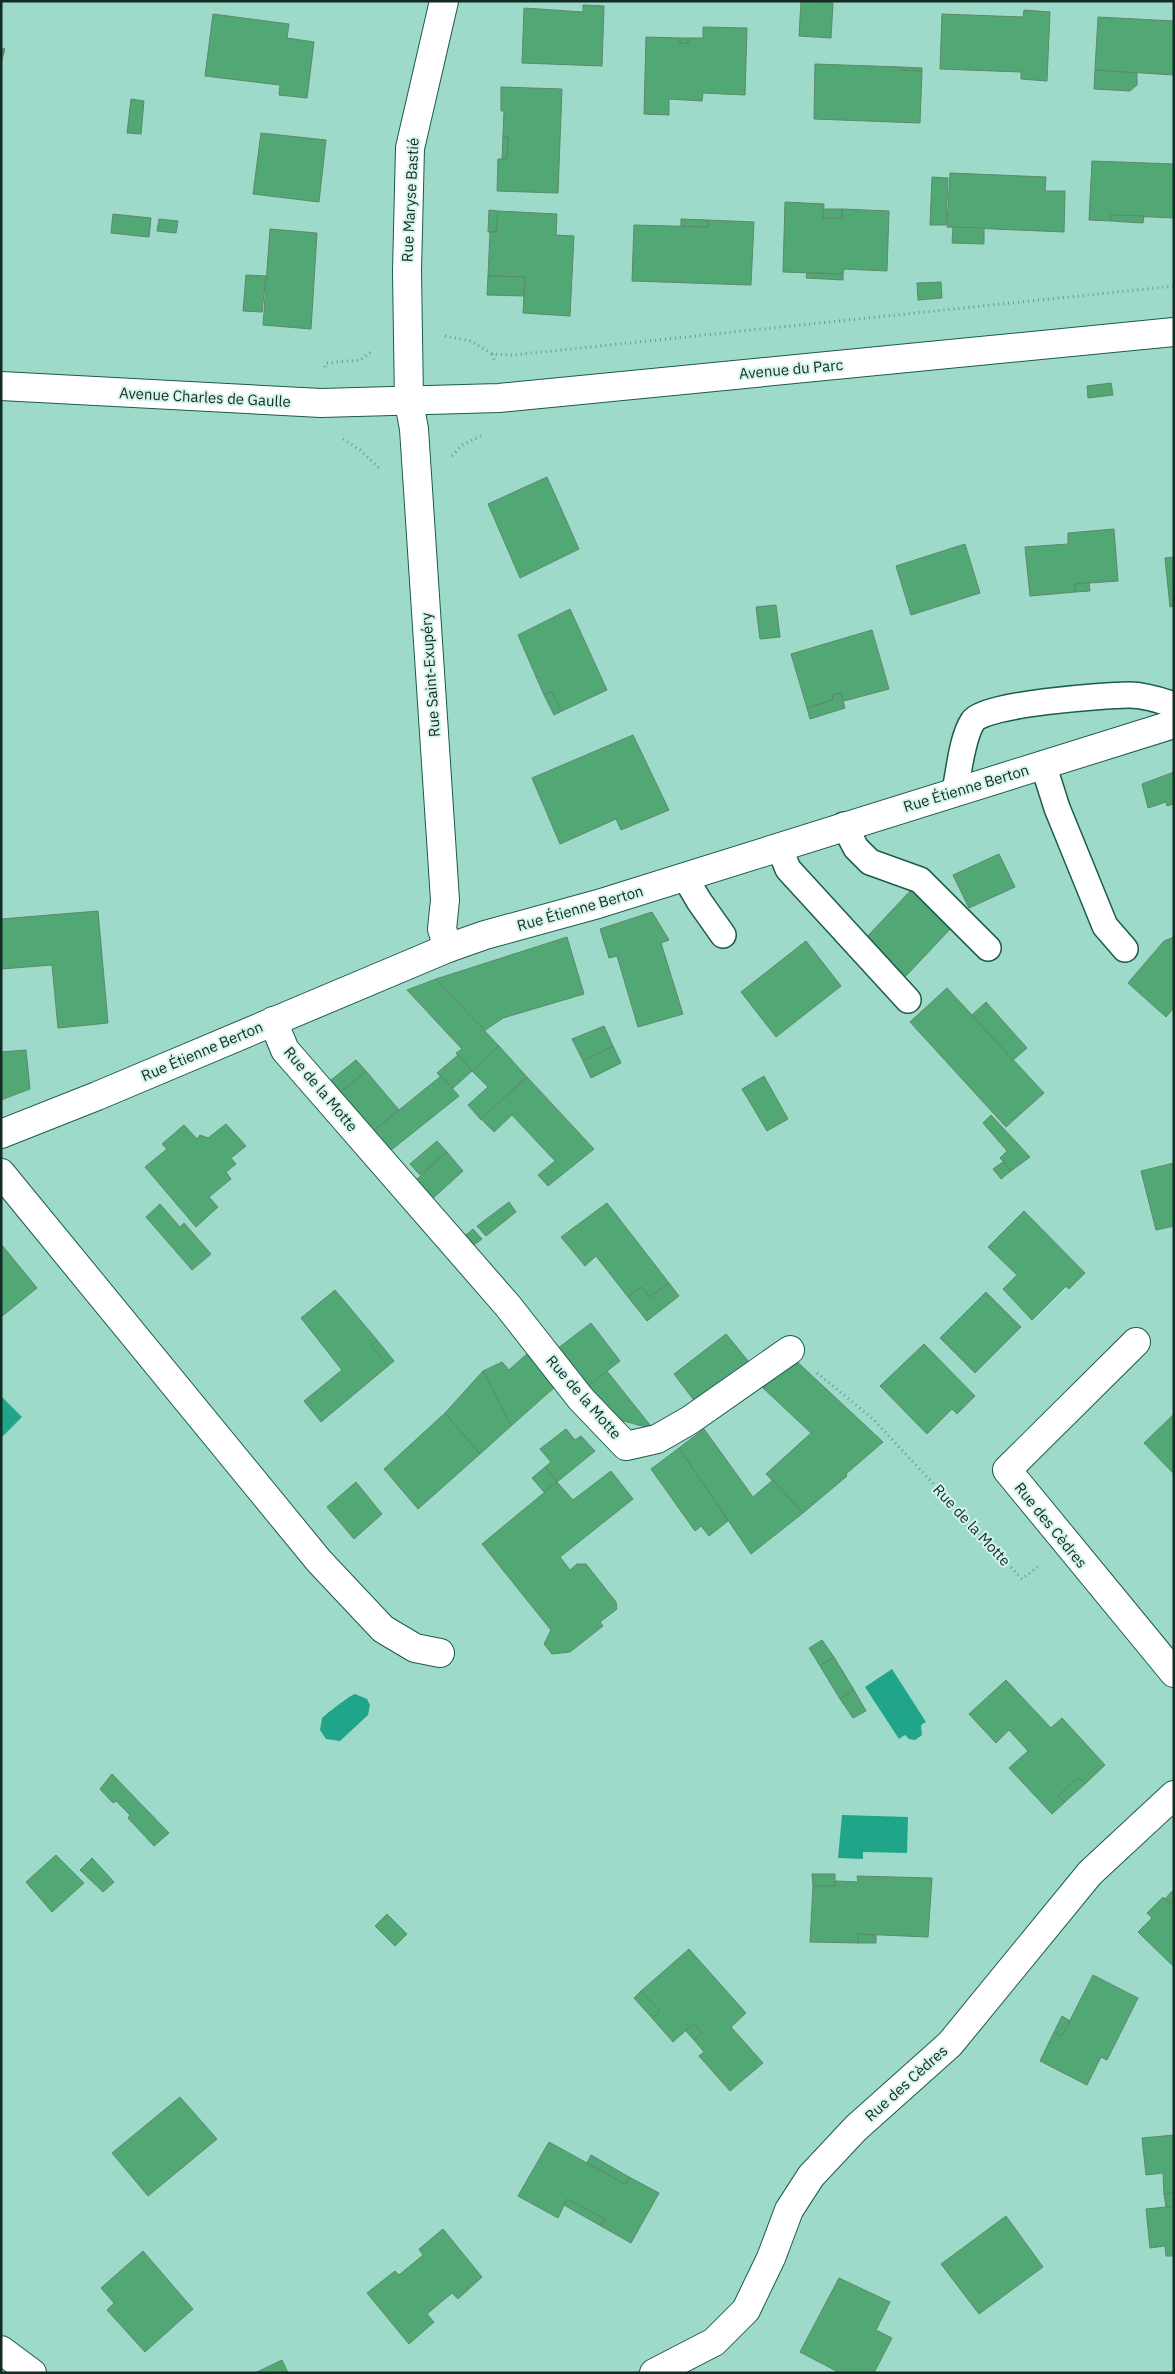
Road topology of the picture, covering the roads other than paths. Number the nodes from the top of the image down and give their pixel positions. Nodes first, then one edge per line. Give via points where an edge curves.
1 (444, 1) edge
2 (1174, 332) edge
3 (1, 386) edge
4 (409, 402) junction
5 (1174, 705) edge
6 (1174, 724) edge
7 (1043, 764) junction
8 (955, 792) junction
9 (844, 825) junction
10 (779, 846) junction
11 (685, 877) junction
12 (723, 934) dead end
13 (448, 948) junction
14 (988, 948) dead end
15 (1125, 949) dead end
16 (908, 1000) dead end
17 (273, 1021) junction
18 (1, 1134) edge
19 (1, 1173) edge
20 (1136, 1342) dead end
21 (790, 1350) road end
22 (440, 1653) dead end
23 (1174, 1673) edge
24 (1174, 1795) edge
25 (1, 2350) edge
26 (32, 2373) edge
27 (654, 2373) edge

1 - 4 street, Rue Maryse Bastié via 410,148 407,271
2 - 4 street, Avenue du Parc via 499,398
3 - 4 street, Avenue Charles de Gaulle via 321,403
4 - 13 street, Rue Saint-Exupéry via 444,900 442,929
5 - 8 lane via 1130,695 1022,705 986,713 973,720 967,735
6 - 7 street, Rue Étienne Berton
7 - 8 street, Rue Étienne Berton
7 - 15 lane via 1057,808 1105,926
8 - 9 street, Rue Étienne Berton
9 - 10 street, Rue Étienne Berton
9 - 14 lane via 856,848 870,862 920,880
10 - 11 street, Rue Étienne Berton
10 - 16 lane via 788,869
11 - 12 lane
11 - 13 street, Rue Étienne Berton
13 - 17 street, Rue Étienne Berton
17 - 18 street, Rue Étienne Berton
17 - 21 street, Rue de la Motte via 285,1050 508,1306 582,1399 626,1446 658,1439
19 - 22 street via 319,1561 383,1629 415,1648
20 - 23 street, Rue des Cèdres via 1007,1470
24 - 27 street, Rue des Cèdres via 1090,1874 950,2044 856,2128 811,2176 788,2210 746,2310 714,2342
25 - 26 street

